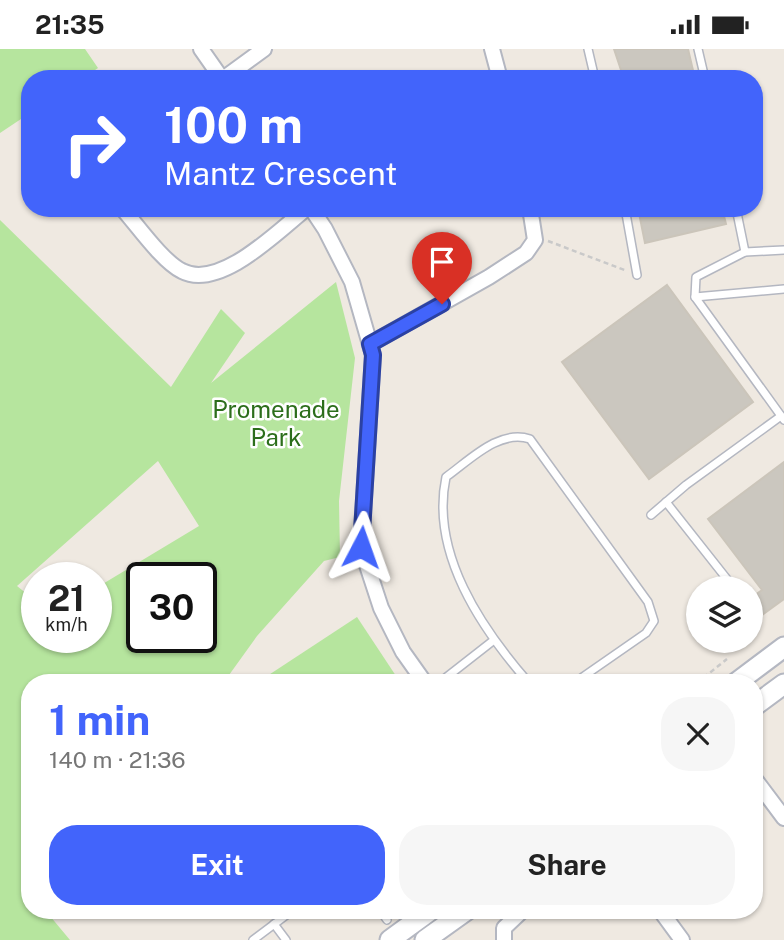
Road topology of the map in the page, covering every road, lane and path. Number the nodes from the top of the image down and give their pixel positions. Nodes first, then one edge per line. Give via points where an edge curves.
1 (201, 49) edge
2 (264, 49) edge
3 (492, 49) edge
4 (588, 49) edge
5 (698, 49) edge
6 (216, 70) edge
7 (235, 70) edge
8 (496, 70) edge
9 (593, 70) edge
10 (703, 70) edge
11 (130, 217) edge
12 (297, 217) edge
13 (316, 217) edge
14 (532, 217) edge
15 (627, 217) edge
16 (738, 217) edge
17 (535, 236) junction
18 (784, 250) edge
19 (745, 251) junction
20 (637, 275) joint
21 (784, 289) edge
22 (695, 297) junction
23 (370, 344) junction
24 (783, 418) edge
25 (666, 502) junction
26 (651, 515) dead end
27 (725, 576) edge
28 (494, 640) junction
29 (783, 651) edge
30 (727, 659) dead end
31 (419, 674) edge
32 (451, 674) edge
33 (522, 674) edge
34 (587, 674) edge
35 (708, 674) edge
36 (749, 674) edge
37 (784, 684) edge
38 (763, 699) edge
39 (763, 790) edge
40 (784, 818) edge
41 (281, 919) edge
42 (419, 919) edge
43 (454, 919) edge
44 (514, 919) edge
45 (667, 919) edge
46 (274, 924) junction
47 (254, 940) edge
48 (286, 940) edge
49 (390, 940) edge
50 (425, 940) edge
51 (503, 940) edge
52 (682, 940) edge

1 - 6 street
2 - 7 street
3 - 8 street
4 - 9 lane
5 - 10 lane
11 - 12 street via 183,272 208,276 232,267
13 - 23 street via 352,282
14 - 17 street
15 - 20 lane
16 - 19 lane
17 - 20 path
17 - 23 street via 526,253
18 - 19 lane
19 - 22 lane via 696,277
21 - 22 lane
22 - 24 lane
23 - 31 street via 361,547 381,608
24 - 25 lane
25 - 26 lane
25 - 27 lane
28 - 32 lane
28 - 33 lane
28 - 34 lane via 451,560 443,494 446,477 503,437 518,435 530,439 648,602 654,621 646,633
29 - 36 street
30 - 35 path
37 - 38 street
39 - 40 street
41 - 46 lane
42 - 49 street
43 - 50 street
44 - 51 street via 504,928
45 - 52 street
46 - 47 lane
46 - 48 lane

